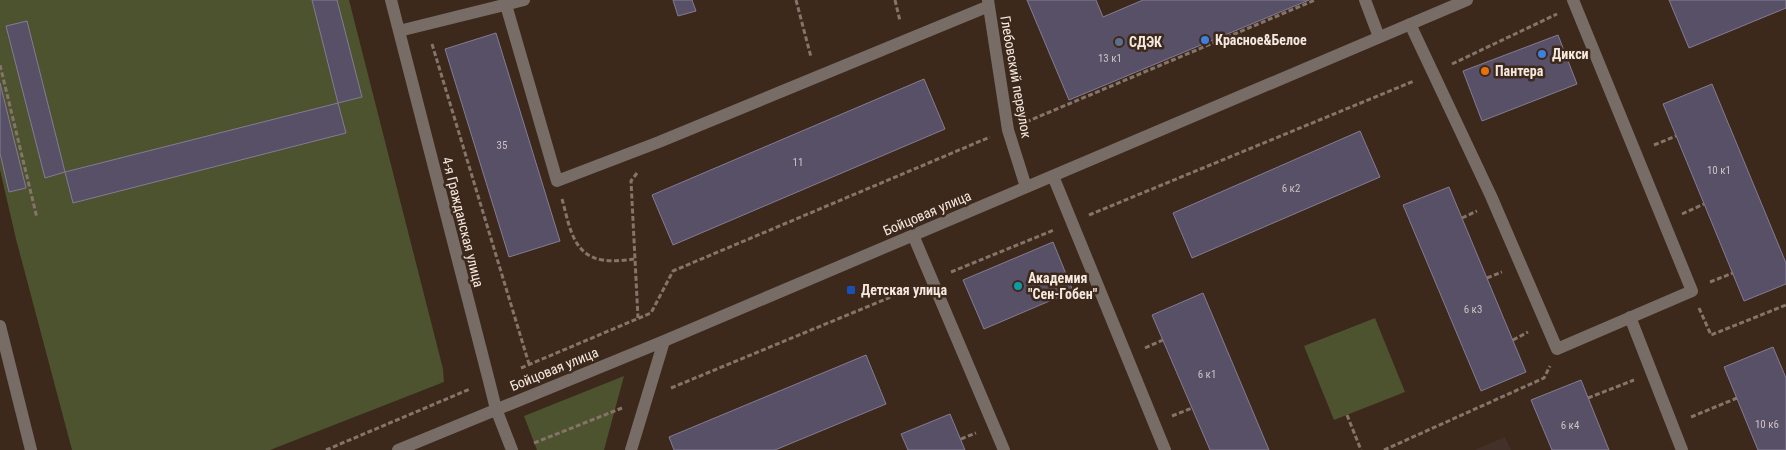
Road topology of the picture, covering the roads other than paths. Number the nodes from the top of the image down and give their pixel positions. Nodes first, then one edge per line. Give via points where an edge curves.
1 (391, 0) edge
2 (524, 0) edge
3 (1364, 0) edge
4 (1467, 0) edge
5 (988, 3) edge
6 (1574, 3) edge
7 (506, 5) junction
8 (1410, 24) junction
9 (399, 31) junction
10 (1379, 37) junction
11 (1053, 176) junction
12 (1026, 187) junction
13 (914, 234) junction
14 (1630, 318) junction
15 (0, 326) edge
16 (664, 341) junction
17 (496, 409) junction
18 (31, 450) edge
19 (398, 450) edge
20 (512, 450) edge
21 (631, 450) edge
22 (1004, 450) edge
23 (1165, 450) edge
24 (1682, 450) edge

1 - 9 street, 4-я Гражданская улица
2 - 7 street
3 - 10 street
4 - 8 street, Бойцовая улица
5 - 7 street via 817,77 557,181
5 - 12 street, Глебовский переулок via 1008,130
6 - 14 street via 1692,291
7 - 9 street
8 - 10 street, Бойцовая улица
8 - 14 street via 1491,196 1557,349
9 - 17 street, 4-я Гражданская улица
10 - 11 street, Бойцовая улица
11 - 12 street, Бойцовая улица
11 - 23 street
12 - 13 street, Бойцовая улица
13 - 16 street, Бойцовая улица
13 - 22 street
14 - 24 street
15 - 18 street
16 - 17 street, Бойцовая улица
16 - 21 street
17 - 19 street, Бойцовая улица
17 - 20 street, 4-я Гражданская улица

